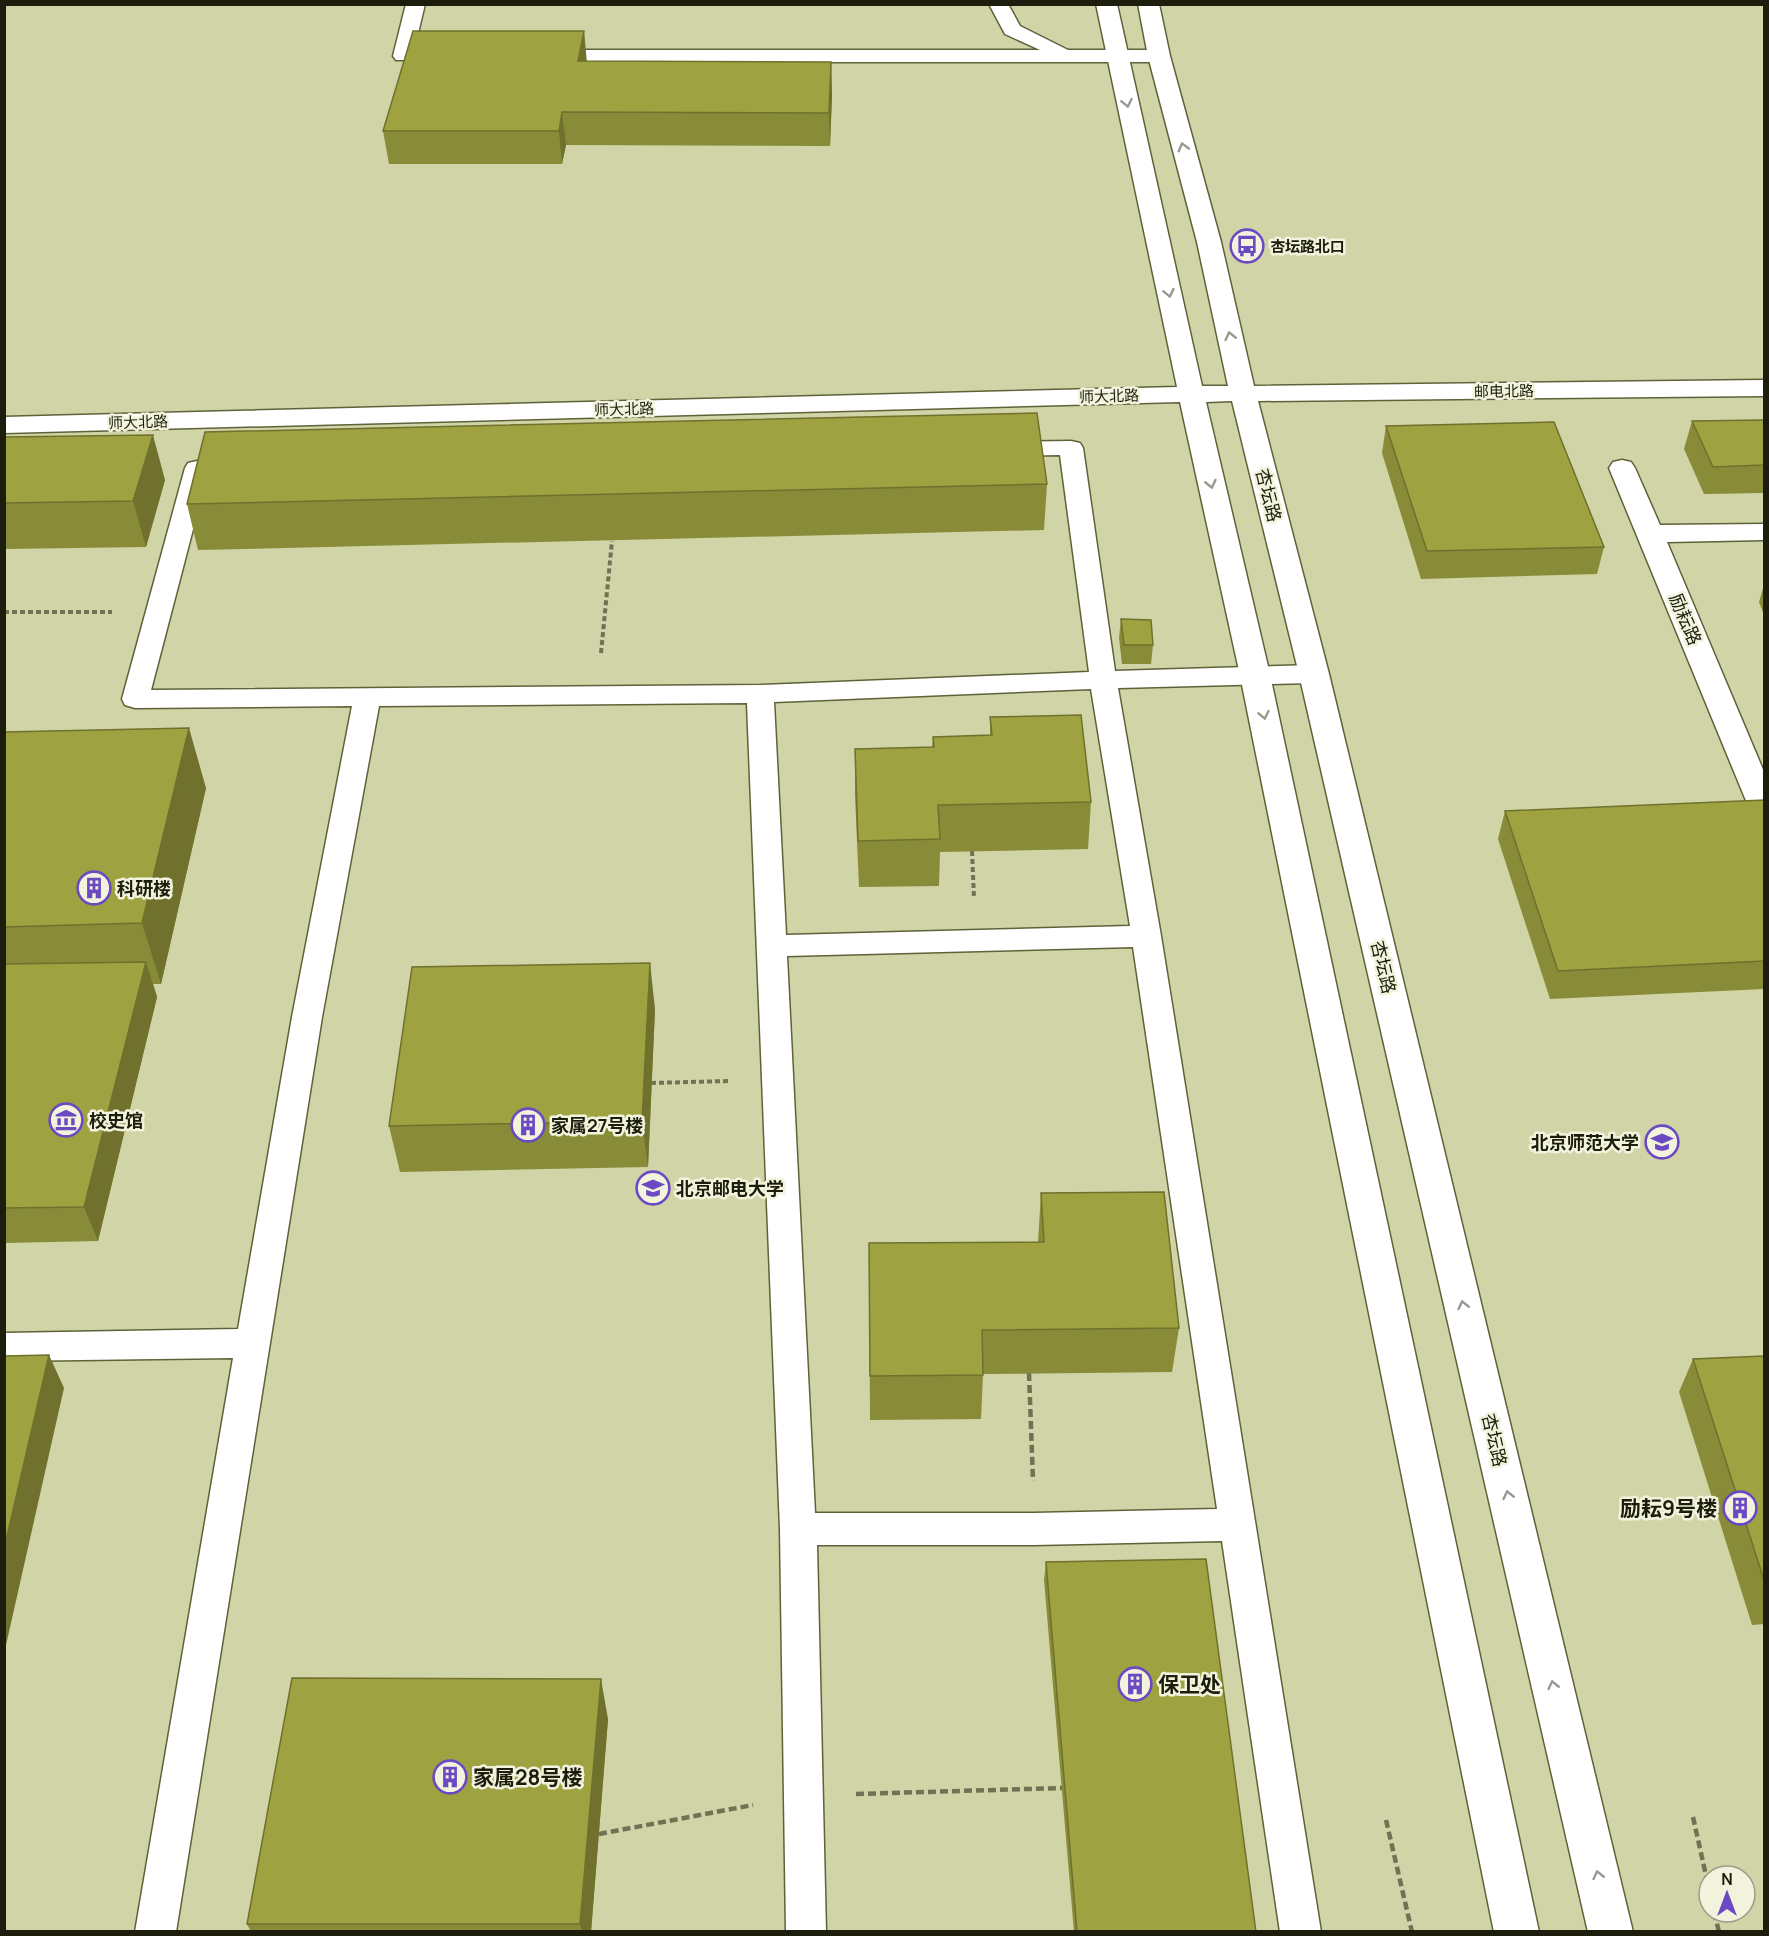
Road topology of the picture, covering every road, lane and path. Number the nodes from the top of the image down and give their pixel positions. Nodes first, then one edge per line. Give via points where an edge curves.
1 (416, 4) edge
2 (998, 4) edge
3 (1106, 4) edge
4 (1148, 4) edge
5 (462, 56) edge
6 (533, 56) edge
7 (1068, 56) junction
8 (1117, 56) junction
9 (1159, 56) junction
10 (1764, 388) edge
11 (1243, 393) junction
12 (1191, 394) junction
13 (4, 425) edge
14 (975, 450) edge
15 (221, 467) edge
16 (1622, 468) dead end
17 (1764, 532) edge
18 (1650, 534) junction
19 (612, 541) edge
20 (4, 612) edge
21 (159, 612) junction
22 (1314, 674) junction
23 (1255, 675) junction
24 (1103, 680) junction
25 (760, 694) junction
26 (597, 695) junction
27 (367, 697) junction
28 (1764, 808) edge
29 (1146, 936) junction
30 (771, 946) junction
31 (777, 1080) junction
32 (651, 1083) dead end
33 (251, 1343) junction
34 (4, 1347) edge
35 (1029, 1373) edge
36 (1239, 1525) junction
37 (798, 1529) junction
38 (1034, 1529) junction
39 (1062, 1788) edge
40 (804, 1795) junction
41 (1693, 1817) dead end
42 (1386, 1820) dead end
43 (599, 1834) dead end
44 (1704, 1864) edge
45 (155, 1932) edge
46 (806, 1932) edge
47 (1301, 1932) edge
48 (1412, 1932) edge
49 (1517, 1932) edge
50 (1611, 1932) edge

1 - 5 lane via 403,56
2 - 7 lane via 1012,30
3 - 8 street
4 - 9 street, 杏坛路
6 - 7 lane
7 - 8 lane
8 - 9 lane
8 -> 12 street
11 -> 9 street, 杏坛路 via 1209,242
10 - 11 street, 邮电北路
11 - 12 street, 师大北路
11 - 22 street, 杏坛路
12 - 13 street, 师大北路
12 -> 23 street
14 - 24 lane via 1071,448
15 - 21 lane via 197,468
16 - 18 street, 励耘路
17 - 18 street
18 - 28 street, 励耘路
19 - 26 path
20 - 21 path
21 - 27 lane via 135,699
22 - 23 lane
50 -> 22 street, 杏坛路
23 - 24 lane
23 -> 49 street
24 - 25 lane
24 - 29 lane
25 - 26 lane
25 - 30 lane
26 - 27 lane
27 - 33 lane
29 - 30 lane
29 - 36 lane
30 - 31 lane
31 - 32 path
31 - 37 lane
33 - 34 lane
33 - 45 lane
35 - 38 path
36 - 38 lane
36 - 47 lane
37 - 38 lane
37 - 40 lane
39 - 40 path
40 - 43 path
40 - 46 lane
41 - 44 path
42 - 48 path

